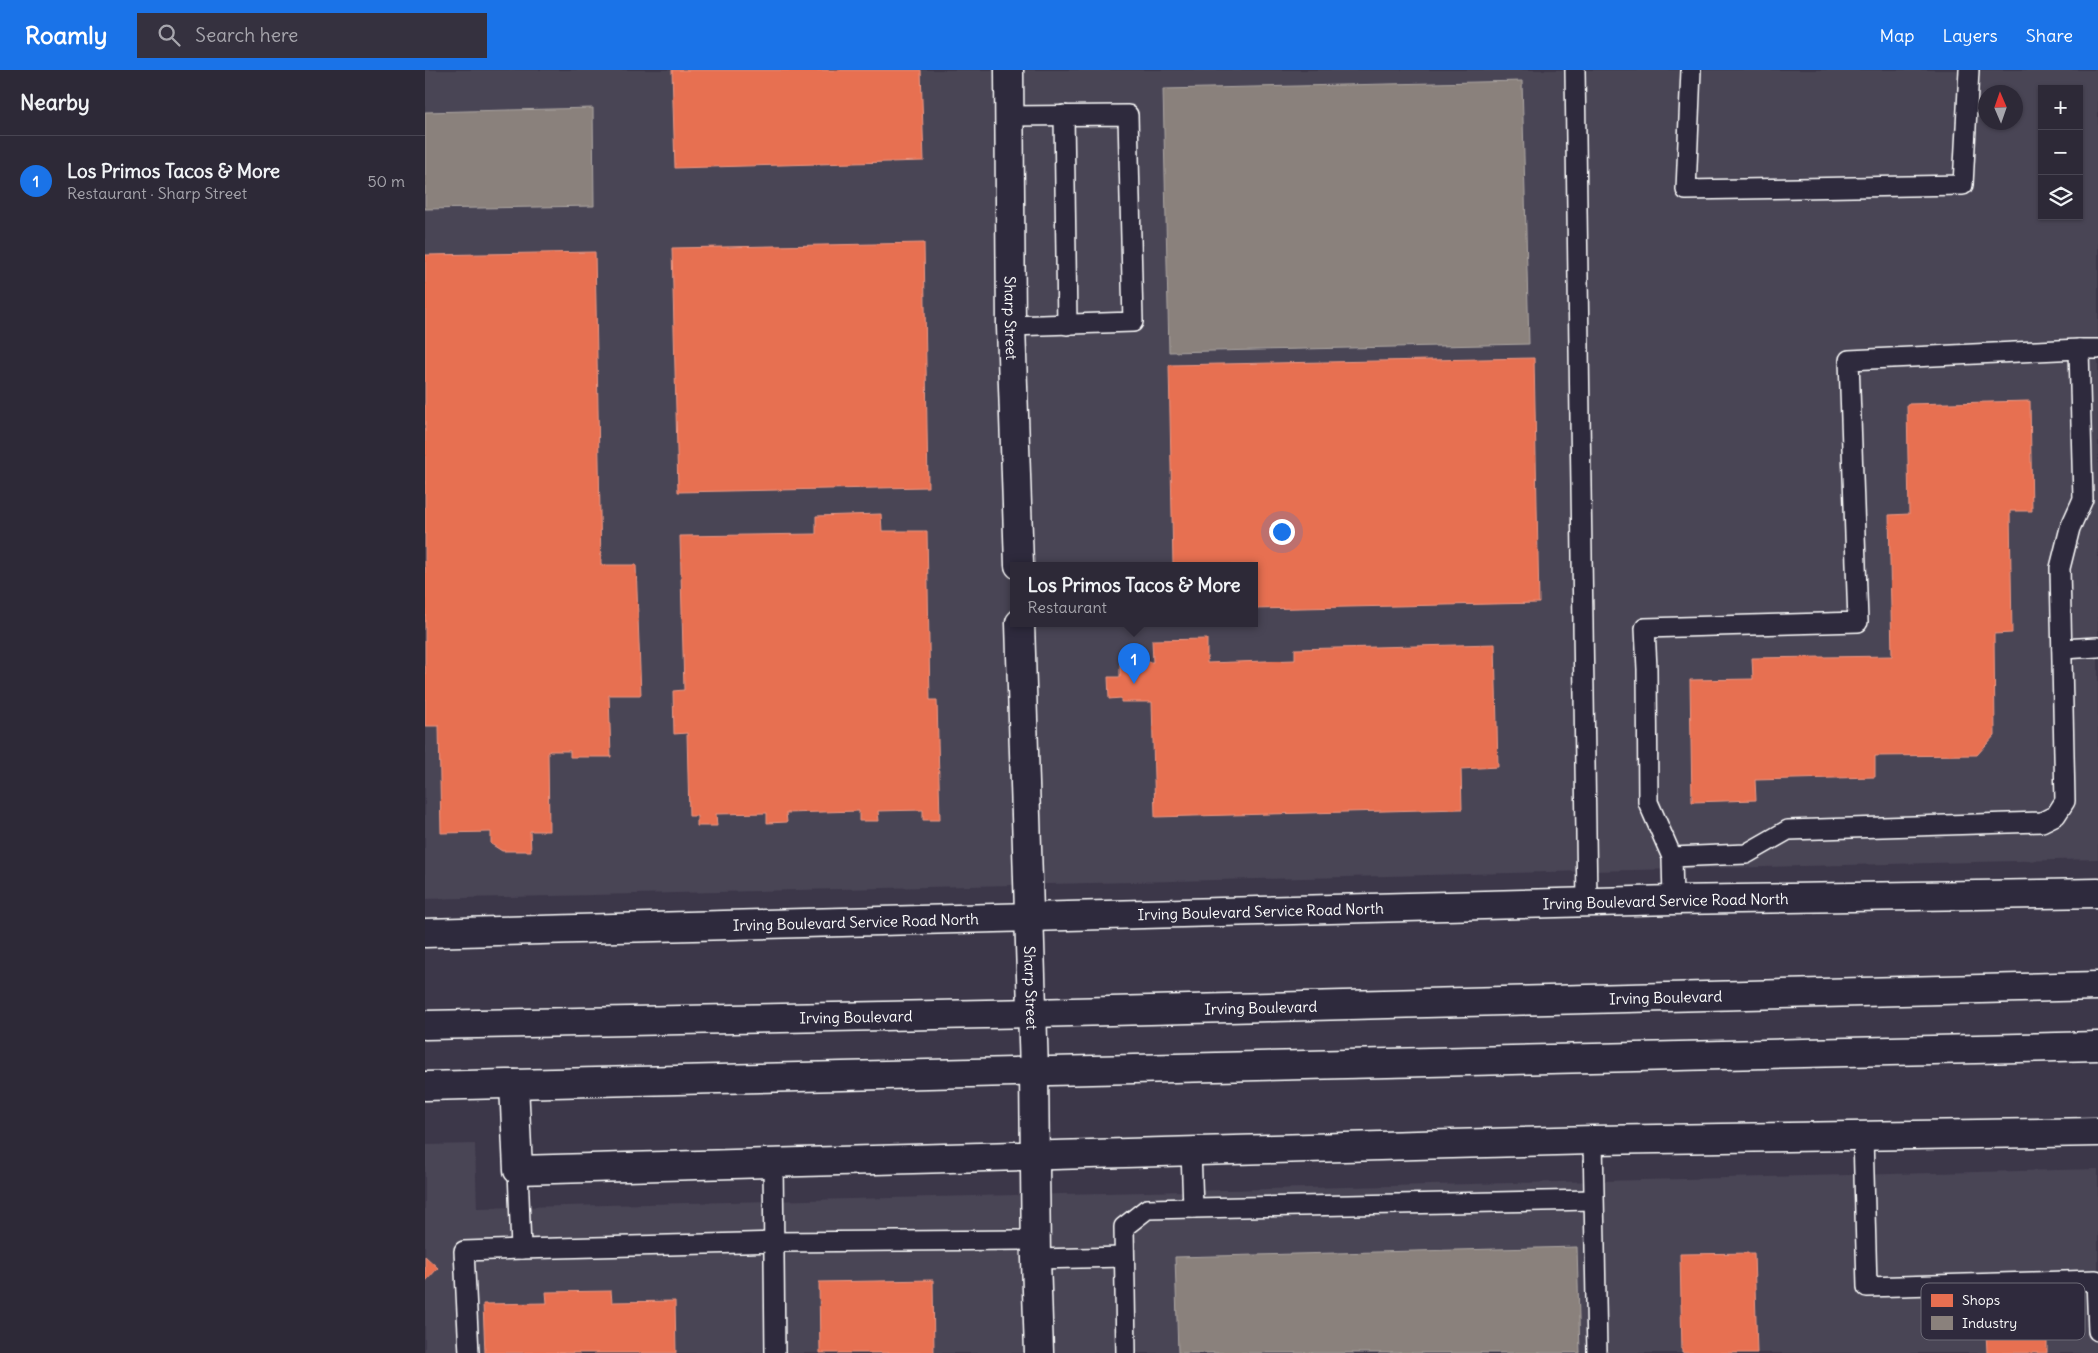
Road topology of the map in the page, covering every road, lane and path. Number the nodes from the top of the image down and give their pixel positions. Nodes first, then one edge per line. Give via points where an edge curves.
1 (1009, 70) edge
2 (1575, 70) edge
3 (1691, 70) edge
4 (1969, 70) edge
5 (1064, 115) junction
6 (1009, 116) junction
7 (1067, 324) junction
8 (1011, 326) junction
9 (2098, 348) edge
10 (2079, 349) junction
11 (1019, 562) edge
12 (1020, 627) edge
13 (2098, 647) edge
14 (2062, 649) junction
15 (1671, 857) junction
16 (2098, 892) edge
17 (1673, 900) junction
18 (1587, 902) junction
19 (1029, 918) junction
20 (425, 932) edge
21 (2098, 986) edge
22 (1032, 1013) junction
23 (425, 1025) edge
24 (2098, 1046) edge
25 (1034, 1072) junction
26 (514, 1084) junction
27 (425, 1086) edge
28 (2098, 1132) edge
29 (1863, 1136) junction
30 (1593, 1140) junction
31 (1191, 1151) junction
32 (1035, 1157) junction
33 (773, 1162) junction
34 (518, 1170) junction
35 (1593, 1200) junction
36 (1193, 1208) junction
37 (775, 1242) junction
38 (521, 1249) junction
39 (1035, 1250) junction
40 (1124, 1257) junction
41 (1998, 1283) edge
42 (1921, 1285) edge
43 (2098, 1332) edge
44 (469, 1353) edge
45 (775, 1353) edge
46 (1039, 1353) edge
47 (1127, 1353) edge
48 (1597, 1353) edge

1 - 6 street, Sharp Street
2 - 18 lane
3 - 4 lane via 1686,190 1963,185
5 - 6 lane
5 - 7 lane
5 - 7 lane via 1128,115 1133,322
6 - 8 street, Sharp Street
7 - 8 lane
8 - 11 street, Sharp Street
9 - 10 lane
10 - 14 lane via 2083,499 2070,528 2060,568
10 - 15 lane via 1849,360 1858,622 1645,628 1648,802
12 - 19 street, Sharp Street
13 - 14 lane
14 - 15 lane via 2065,800 2056,816 2041,822 1788,830 1746,854
15 - 17 lane
16 - 17 street, Irving Boulevard Service Road North
17 - 18 street, Irving Boulevard Service Road North
18 - 19 street, Irving Boulevard Service Road North
19 - 20 street, Irving Boulevard Service Road North
19 - 22 street, Sharp Street
21 - 22 street, Irving Boulevard
22 - 23 street, Irving Boulevard
22 - 25 street, Sharp Street
24 - 25 street
25 - 26 street
25 - 32 street, Sharp Street
26 - 27 street
26 - 34 street
28 - 29 street
29 - 30 street
29 - 42 lane via 1867,1287
30 - 31 street
30 - 35 lane
31 - 32 street
31 - 36 lane
32 - 33 street
32 - 39 street, Sharp Street
33 - 34 street
33 - 37 lane
34 - 38 lane
35 - 36 lane
35 - 48 lane
36 - 40 lane via 1147,1209 1124,1227
37 - 38 lane
37 - 39 lane
37 - 45 lane
38 - 44 lane via 464,1251
39 - 40 lane
39 - 46 street, Sharp Street
40 - 47 lane
41 - 43 lane via 2096,1280

